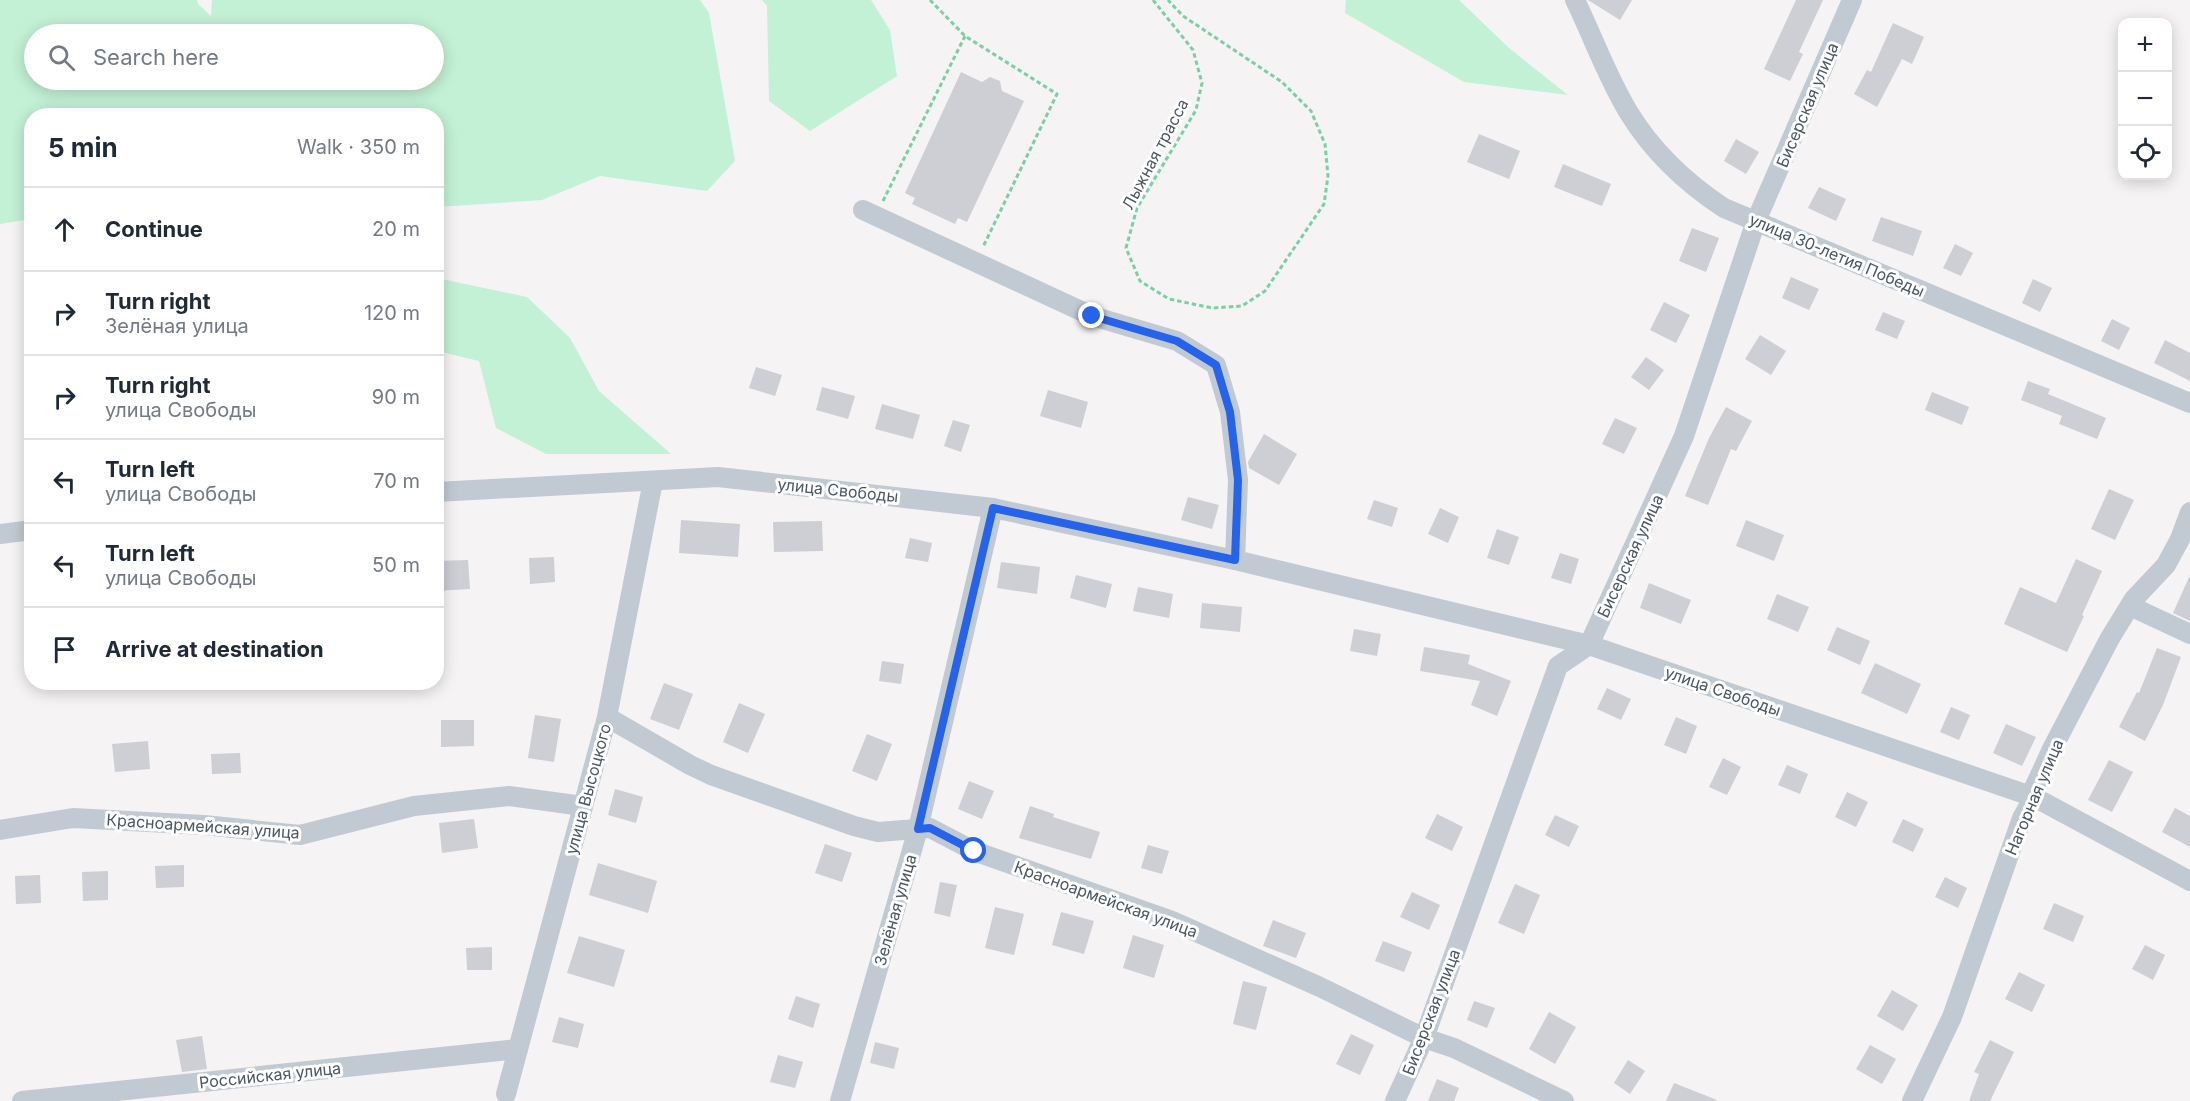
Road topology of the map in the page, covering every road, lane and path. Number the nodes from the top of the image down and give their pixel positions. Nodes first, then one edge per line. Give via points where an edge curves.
1 (930, 0) edge
2 (1153, 0) edge
3 (1168, 0) edge
4 (1575, 0) edge
5 (1852, 0) edge
6 (965, 36) junction
7 (869, 213) joint
8 (1756, 221) junction
9 (975, 262) junction
10 (2190, 403) edge
11 (653, 481) junction
12 (444, 492) edge
13 (993, 508) junction
14 (2190, 512) edge
15 (24, 531) edge
16 (0, 534) edge
17 (1235, 560) junction
18 (2130, 606) junction
19 (2190, 634) edge
20 (1589, 645) junction
21 (607, 717) junction
22 (2034, 797) junction
23 (583, 806) junction
24 (918, 829) junction
25 (0, 830) edge
26 (2190, 880) edge
27 (1424, 1038) junction
28 (518, 1049) junction
29 (506, 1094) dead end
30 (22, 1101) edge
31 (840, 1101) edge
32 (1395, 1101) edge
33 (1564, 1101) edge
34 (1912, 1101) edge

1 - 6 path
2 - 3 path, Лыжная трасса via 1193,50 1202,83 1196,110 1137,207 1126,248 1140,280 1169,299 1212,308 1242,306 1265,291 1324,204 1328,176 1325,144 1311,111 1282,82 1184,16
4 - 8 street, улица 30-летия Победы via 1628,112 1645,136 1703,194
5 - 8 street, Бисерская улица
6 - 7 path
6 - 9 path via 1057,94
7 - 9 street
8 - 10 street, улица 30-летия Победы
8 - 20 street, Бисерская улица via 1684,436
9 - 17 street via 1092,316 1177,341 1216,365 1230,412 1238,480
11 - 12 street, улица Свободы
11 - 13 street, улица Свободы via 718,477
11 - 21 street, улица Высоцкого
13 - 17 street, улица Свободы
13 - 24 street, Зелёная улица
14 - 18 street, Нагорная улица via 2166,565
15 - 16 street
17 - 20 street, улица Свободы
18 - 19 street
18 - 22 street, Нагорная улица via 2052,749 2034,788
20 - 22 street, улица Свободы
20 - 27 street, Бисерская улица via 1558,666
21 - 23 street, улица Высоцкого
21 - 24 street, Красноармейская улица via 690,765 843,822 878,832
22 - 26 street, улица Свободы
22 - 34 street, Нагорная улица via 2022,818 1952,1017
23 - 25 street, Красноармейская улица via 497,797 414,806 300,835 74,818
23 - 28 street, улица Высоцкого
24 - 27 street, Красноармейская улица via 930,828 974,851 1172,921
24 - 31 street, Зелёная улица
27 - 32 street, Бисерская улица
27 - 33 street, Красноармейская улица via 1454,1048
28 - 29 street, улица Высоцкого
28 - 30 street, Российская улица

